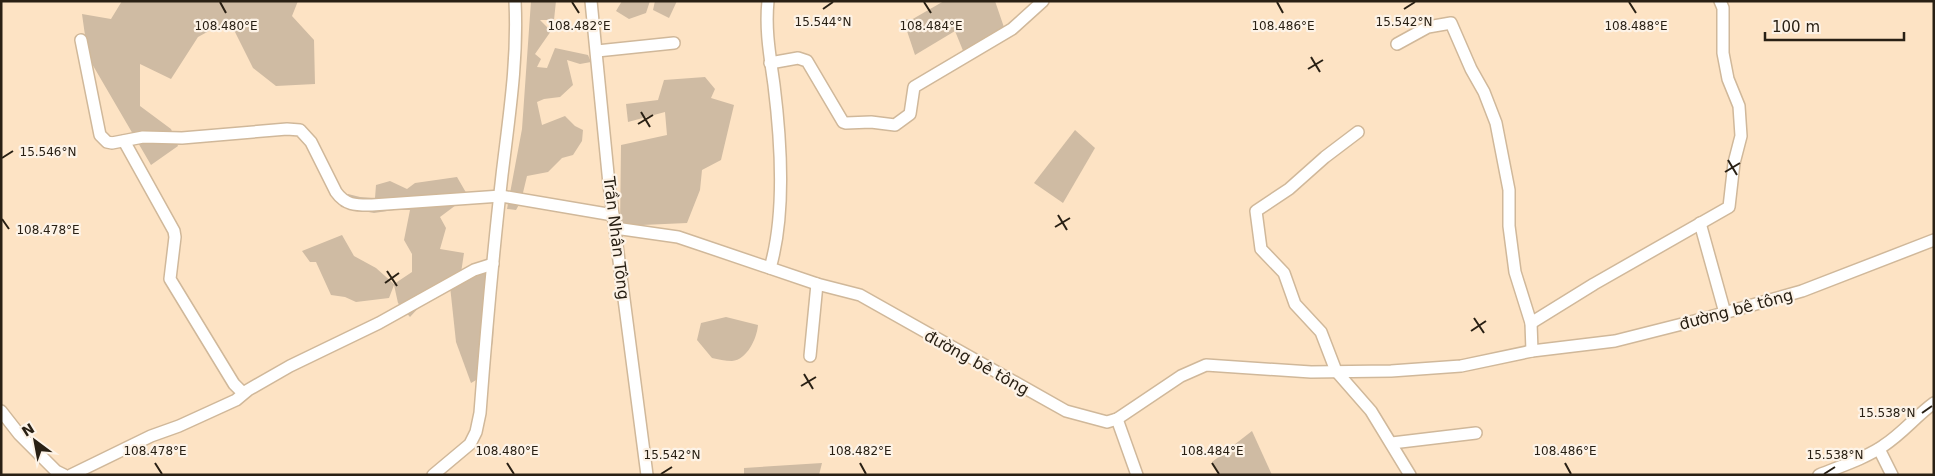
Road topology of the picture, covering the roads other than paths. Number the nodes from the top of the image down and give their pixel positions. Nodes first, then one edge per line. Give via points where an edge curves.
1 (515, 1) edge
2 (591, 1) edge
3 (768, 1) edge
4 (1043, 1) edge
5 (1720, 1) edge
6 (81, 40) dead end
7 (674, 43) dead end
8 (1398, 44) dead end
9 (597, 51) junction
10 (770, 63) junction
11 (1358, 132) dead end
12 (124, 141) junction
13 (501, 196) junction
14 (613, 215) junction
15 (1700, 223) junction
16 (615, 228) junction
17 (1934, 240) edge
18 (493, 264) junction
19 (770, 268) junction
20 (817, 284) junction
21 (1725, 313) junction
22 (1531, 322) junction
23 (1532, 351) junction
24 (810, 356) dead end
25 (1336, 371) junction
26 (244, 393) junction
27 (1934, 403) edge
28 (1, 412) edge
29 (1117, 419) junction
30 (1476, 433) dead end
31 (1392, 443) junction
32 (1879, 449) junction
33 (64, 475) edge
34 (71, 475) edge
35 (433, 475) edge
36 (647, 475) edge
37 (1138, 475) edge
38 (1410, 475) edge
39 (1819, 475) edge
40 (1892, 475) edge

1 - 13 street via 516,49
2 - 9 street, Trần Nhân Tông
3 - 10 street via 766,37
4 - 10 street via 1012,29 914,87 910,114 895,126 843,122 807,61 798,58
5 - 15 street via 1723,52 1728,79 1739,106 1741,136 1729,207
6 - 12 street via 100,135 107,142
7 - 9 street
8 - 22 street via 1428,27 1451,23 1496,123 1509,190 1509,226 1515,272
9 - 14 street, Trần Nhân Tông
10 - 19 street via 777,115 779,176 777,239
11 - 25 street via 1289,189 1256,210 1261,249 1284,273 1295,304 1320,332
12 - 13 street via 143,137 182,138 300,130 311,142 336,192 351,204
12 - 26 street via 174,231 170,279 234,384
13 - 14 street
13 - 18 street
14 - 16 street, Trần Nhân Tông
15 - 21 street
15 - 22 street
16 - 19 street, đường bê tông via 678,237
16 - 36 street, Trần Nhân Tông
17 - 21 street, đường bê tông via 1802,291
18 - 26 street via 474,270
18 - 35 street via 476,432 470,444
19 - 20 street, đường bê tông
20 - 24 street
20 - 29 street, đường bê tông via 860,295 1066,411 1106,422
21 - 23 street, đường bê tông via 1615,341
22 - 23 street
23 - 25 street, đường bê tông via 1462,366
25 - 29 street, đường bê tông via 1206,365 1181,376
25 - 31 street via 1371,411
26 - 34 street via 218,409 151,436
27 - 32 street
28 - 33 street via 56,471
29 - 37 street
30 - 31 street
31 - 38 street
32 - 39 street
32 - 40 street

